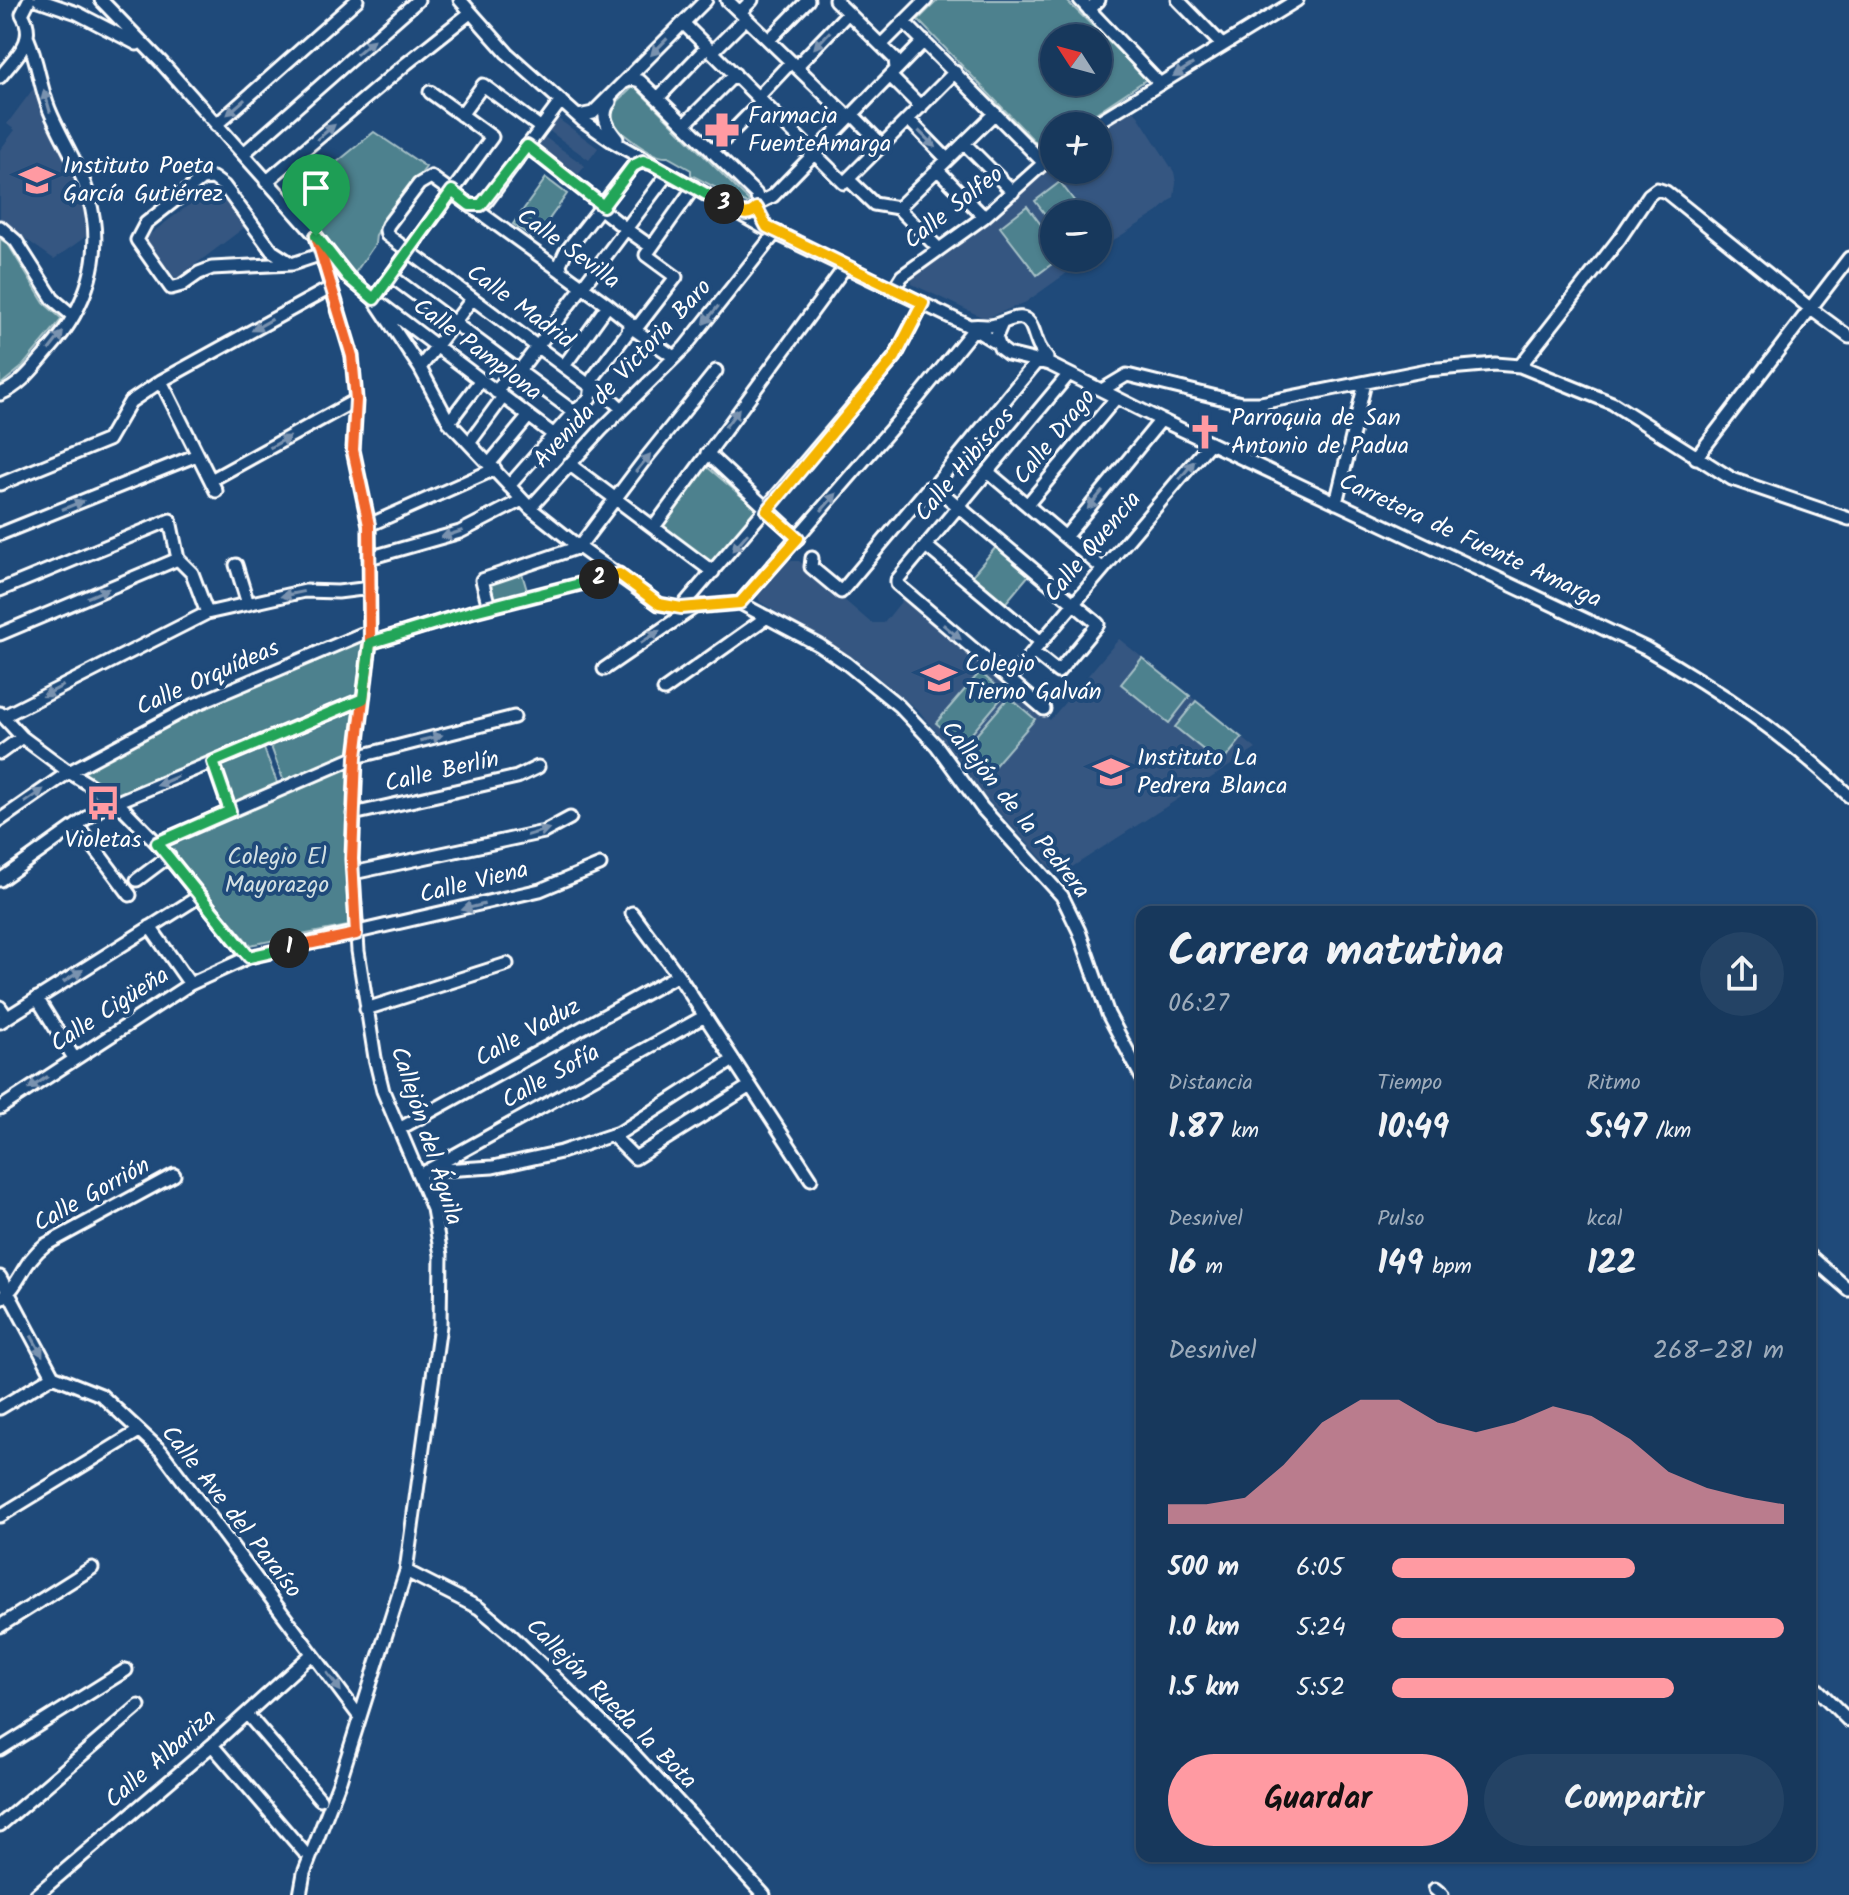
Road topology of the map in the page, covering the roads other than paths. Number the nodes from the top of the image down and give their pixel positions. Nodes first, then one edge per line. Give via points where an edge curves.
1 (29, 0) edge
2 (39, 0) edge
3 (101, 0) edge
4 (357, 0) edge
5 (418, 0) edge
6 (460, 0) edge
7 (706, 0) edge
8 (727, 0) edge
9 (752, 0) edge
10 (808, 0) edge
11 (926, 0) edge
12 (1080, 0) edge
13 (1099, 0) edge
14 (1178, 0) edge
15 (1297, 0) edge
16 (842, 4) edge
17 (1089, 10) junction
18 (470, 13) junction
19 (743, 15) junction
20 (904, 22) junction
21 (683, 23) junction
22 (28, 39) junction
23 (769, 40) junction
24 (924, 41) junction
25 (881, 45) junction
26 (1222, 45) junction
27 (709, 49) junction
28 (154, 55) junction
29 (794, 65) junction
30 (893, 72) junction
31 (955, 72) junction
32 (735, 74) junction
33 (0, 77) edge
34 (625, 82) junction
35 (1160, 84) junction
36 (430, 92) dead end
37 (613, 94) junction
38 (658, 98) junction
39 (760, 99) junction
40 (561, 101) junction
41 (921, 107) junction
42 (995, 113) junction
43 (1112, 113) edge
44 (852, 114) junction
45 (461, 115) junction
46 (579, 116) junction
47 (908, 119) junction
48 (685, 124) junction
49 (216, 125) junction
50 (842, 125) junction
51 (541, 128) junction
52 (964, 143) junction
53 (621, 144) junction
54 (882, 145) junction
55 (527, 146) junction
56 (712, 152) junction
57 (815, 153) junction
58 (243, 154) junction
59 (947, 159) junction
60 (1040, 159) edge
61 (652, 164) junction
62 (1040, 167) edge
63 (937, 169) junction
64 (668, 173) junction
65 (846, 181) junction
66 (266, 182) junction
67 (694, 187) junction
68 (452, 191) junction
69 (1013, 192) junction
70 (470, 205) junction
71 (758, 205) junction
72 (602, 207) junction
73 (898, 208) junction
74 (743, 214) junction
75 (984, 217) junction
76 (0, 227) edge
77 (626, 229) junction
78 (772, 229) junction
79 (316, 236) junction
80 (392, 240) joint
81 (650, 246) junction
82 (939, 249) junction
83 (408, 252) junction
84 (322, 254) junction
85 (1849, 258) edge
86 (292, 264) junction
87 (845, 267) junction
88 (562, 272) junction
89 (391, 276) junction
90 (582, 286) junction
91 (330, 288) junction
92 (893, 290) junction
93 (374, 299) junction
94 (472, 299) junction
95 (923, 303) junction
96 (608, 305) junction
97 (1811, 309) junction
98 (73, 316) junction
99 (454, 323) junction
100 (1002, 323) junction
101 (629, 326) junction
102 (971, 328) junction
103 (1034, 335) junction
104 (1849, 337) edge
105 (997, 343) junction
106 (537, 346) junction
107 (435, 348) junction
108 (1019, 355) junction
109 (674, 357) junction
110 (1043, 360) junction
111 (564, 366) junction
112 (1520, 366) junction
113 (420, 368) junction
114 (517, 369) junction
115 (716, 371) dead end
116 (1069, 374) junction
117 (161, 381) junction
118 (480, 381) junction
119 (1365, 383) junction
120 (593, 388) junction
121 (1102, 390) junction
122 (0, 394) edge
123 (499, 395) junction
124 (1116, 398) junction
125 (356, 400) junction
126 (622, 409) junction
127 (574, 412) junction
128 (529, 416) junction
129 (1161, 420) junction
130 (449, 422) junction
131 (554, 435) junction
132 (470, 442) junction
133 (1210, 443) junction
134 (707, 453) junction
135 (197, 455) junction
136 (1696, 458) junction
137 (569, 464) junction
138 (493, 466) junction
139 (988, 472) junction
140 (0, 484) edge
141 (509, 486) junction
142 (931, 487) junction
143 (614, 499) junction
144 (1336, 503) junction
145 (526, 504) junction
146 (1027, 505) junction
147 (959, 507) junction
148 (767, 511) junction
149 (1849, 519) edge
150 (369, 525) junction
151 (654, 527) junction
152 (0, 534) edge
153 (1065, 537) junction
154 (798, 538) junction
155 (926, 546) junction
156 (579, 547) junction
157 (369, 558) junction
158 (812, 558) dead end
159 (178, 559) junction
160 (236, 565) dead end
161 (1103, 569) junction
162 (713, 572) junction
163 (619, 574) junction
164 (370, 588) junction
165 (0, 590) edge
166 (740, 603) junction
167 (248, 604) junction
168 (1073, 605) junction
169 (695, 606) junction
170 (489, 607) junction
171 (681, 608) junction
172 (207, 613) junction
173 (767, 617) junction
174 (0, 634) edge
175 (370, 637) junction
176 (1037, 647) junction
177 (604, 669) dead end
178 (1009, 677) junction
179 (664, 690) dead end
180 (363, 699) junction
181 (1044, 709) dead end
182 (2, 714) edge
183 (514, 717) dead end
184 (22, 737) junction
185 (0, 753) edge
186 (356, 757) junction
187 (213, 762) junction
188 (538, 767) dead end
189 (69, 772) junction
190 (1849, 796) edge
191 (115, 801) junction
192 (230, 811) junction
193 (353, 814) junction
194 (570, 818) dead end
195 (0, 820) edge
196 (78, 826) junction
197 (157, 843) junction
198 (169, 856) junction
199 (600, 865) dead end
200 (353, 873) junction
201 (0, 880) edge
202 (137, 880) dead end
203 (130, 895) dead end
204 (200, 896) junction
205 (632, 913) dead end
206 (150, 927) junction
207 (356, 934) junction
208 (249, 957) junction
209 (507, 964) dead end
210 (678, 975) junction
211 (190, 984) junction
212 (37, 998) junction
213 (366, 1009) junction
214 (2, 1015) edge
215 (705, 1016) junction
216 (74, 1058) junction
217 (733, 1060) junction
218 (1136, 1067) edge
219 (750, 1086) junction
220 (0, 1108) edge
221 (399, 1129) junction
222 (612, 1135) junction
223 (422, 1173) junction
224 (174, 1175) dead end
225 (811, 1179) dead end
226 (1816, 1261) edge
227 (0, 1277) edge
228 (1849, 1290) edge
229 (4, 1297) edge
230 (53, 1376) junction
231 (0, 1408) edge
232 (139, 1431) junction
233 (0, 1516) edge
234 (92, 1568) dead end
235 (406, 1571) junction
236 (0, 1626) edge
237 (312, 1654) junction
238 (126, 1670) dead end
239 (1816, 1688) edge
240 (139, 1706) dead end
241 (247, 1714) junction
242 (359, 1716) junction
243 (1849, 1721) edge
244 (212, 1745) junction
245 (0, 1749) edge
246 (320, 1799) dead end
247 (0, 1825) edge
248 (304, 1852) dead end
249 (36, 1895) edge
250 (300, 1895) edge
251 (764, 1895) edge

1 - 22 street via 22,14
2 - 28 street via 118,32
3 - 28 street
4 -> 49 street
58 -> 5 street
6 - 18 street
7 - 21 street
8 - 19 street
9 - 19 street
10 - 23 street
11 - 20 street
12 - 17 street
13 - 17 street
14 - 26 street
15 - 26 street
16 - 25 street
16 -> 29 street
17 - 35 street
18 - 40 street
66 -> 18 street
19 - 23 street
19 - 27 street
20 - 24 street
20 - 25 street
21 - 27 street
21 -> 34 street
22 - 33 street
98 -> 22 street via 92,279 96,235 89,197 48,108
23 - 29 street
24 - 30 street
24 - 31 street
25 - 30 street via 895,59
26 -> 35 street
27 - 32 street
27 - 38 street
28 - 49 street
29 - 39 street
29 - 50 street via 843,112
30 - 41 street
30 - 44 street
31 - 41 street
31 - 42 street
32 - 39 street
32 - 48 street
34 - 37 street
34 - 38 street via 640,81
35 - 43 street
36 - 45 street
37 - 46 street via 593,113
37 - 53 street via 605,122
38 - 48 street
39 - 56 street
39 - 57 street
40 - 46 street
40 - 51 street
41 - 47 street
42 - 52 street
42 - 60 street
44 - 50 street
44 - 54 street
45 - 51 street via 483,85
45 - 68 street via 492,137
46 - 53 street
47 - 54 street
47 -> 59 street
48 - 56 street
49 - 58 street
50 - 57 street
51 - 55 street
52 - 59 street
52 - 69 street
53 - 61 street
54 - 65 street
55 - 70 street via 486,202
55 - 72 street
56 - 71 street via 756,194
57 - 65 street
57 - 71 street
58 - 66 street
59 - 63 street
61 - 64 street
61 - 72 street via 636,164
62 - 69 street, Calle Solfeo
63 - 73 street
63 - 75 street
64 - 67 street
64 - 77 street
65 - 73 street via 874,204
66 - 79 street
67 - 74 street
67 - 81 street
68 - 70 street, Calle Sevilla
68 - 80 street, Calle Sevilla via 431,177 419,184 388,225
68 - 83 street
69 - 75 street, Calle Solfeo
70 - 88 street, Calle Sevilla
71 - 74 street
71 - 78 street
72 - 77 street
72 - 88 street via 561,259
73 - 82 street
74 - 78 street
75 - 82 street, Calle Solfeo
76 - 98 street via 16,241 53,299
77 - 81 street
77 - 90 street
78 - 87 street
78 -> 109 street, Avenida de Victoria Baro
79 - 84 street, Callejón del Águila
79 - 93 street via 348,277
80 - 83 street, Calle Madrid
81 - 101 street via 646,255 676,277 639,325
82 - 92 street, Calle Solfeo via 902,276
83 - 89 street
83 - 94 street, Calle Madrid
84 - 86 street
84 - 91 street, Callejón del Águila
85 - 97 street
86 - 86 street via 212,268 171,288 137,240 146,223 202,179 213,178 272,251
87 - 92 street
134 -> 87 street
88 - 90 street, Calle Sevilla
89 - 93 street
89 - 99 street
90 - 96 street, Calle Sevilla
90 - 106 street
91 -> 117 street
91 - 125 street, Callejón del Águila via 349,343
92 - 95 street
93 - 107 street, Calle Pamplona
93 - 113 street
94 - 99 street
94 - 106 street, Calle Madrid
95 - 102 street
95 - 148 street via 895,357
96 - 101 street, Calle Sevilla
96 - 111 street
97 - 104 street
97 - 112 street via 1657,189
97 - 136 street
122 -> 98 street via 21,382
99 - 107 street
99 - 114 street
100 - 102 street
100 - 103 street via 1022,318
100 - 105 street
101 - 109 street, Calle Sevilla
101 - 120 street via 593,378
102 - 105 street
154 -> 102 street
103 - 108 street via 1028,350
103 - 110 street
105 - 108 street via 1003,351
106 - 111 street, Calle Madrid
106 - 114 street
107 - 113 street
107 - 118 street, Calle Pamplona
108 - 110 street, Carretera de Fuente Amarga
109 - 126 street, Avenida de Victoria Baro
110 - 116 street, Carretera de Fuente Amarga
110 - 142 street
111 - 120 street, Calle Madrid
112 - 119 street via 1427,370
112 - 136 street via 1612,403
113 - 130 street
114 - 123 street
114 - 127 street
143 -> 115 street
116 - 121 street, Carretera de Fuente Amarga
116 - 139 street, Calle Hibiscos
117 - 135 street
117 - 140 street via 130,402 108,440
118 - 123 street, Calle Pamplona
118 - 130 street
119 - 121 street via 1261,403 1241,403 1127,375
119 - 144 street
120 - 126 street, Calle Madrid
120 - 127 street via 590,399
121 - 124 street, Carretera de Fuente Amarga
123 - 128 street, Calle Pamplona
123 - 132 street
124 - 129 street, Carretera de Fuente Amarga
124 - 146 street, Calle Drago
135 -> 125 street via 214,485
125 - 150 street, Callejón del Águila via 353,450
126 - 137 street, Avenida de Victoria Baro
127 - 131 street
128 - 131 street, Calle Pamplona
128 - 138 street
129 - 133 street, Carretera de Fuente Amarga
129 -> 153 street
130 - 132 street
131 - 141 street
132 - 138 street
133 - 144 street, Carretera de Fuente Amarga
161 -> 133 street, Calle Quencia
134 - 148 street
134 - 151 street
152 -> 135 street
136 - 149 street via 1732,479
137 - 143 street
137 - 145 street, Avenida de Victoria Baro
138 - 141 street
138 - 150 street
139 - 146 street
139 - 147 street, Calle Hibiscos
141 - 145 street
142 - 147 street
142 - 158 street via 841,592 811,567
143 - 151 street
143 - 156 street
144 - 190 street, Carretera de Fuente Amarga via 1645,648 1711,685 1780,735
145 - 156 street
145 -> 157 street via 460,532
146 - 153 street
147 - 155 street, Calle Hibiscos
147 - 168 street
148 - 154 street
148 -> 162 street
150 - 157 street, Callejón del Águila
151 - 162 street
153 - 161 street
154 - 166 street
155 - 176 street
155 -> 178 street, Calle Hibiscos via 897,584
156 - 163 street
156 - 170 street via 482,580
157 - 164 street, Callejón del Águila
159 - 165 street via 170,520
159 - 172 street via 192,573
174 -> 159 street
160 - 167 street
161 - 168 street, Calle Quencia
162 - 171 street
163 - 170 street, Calle Orquídeas
163 - 171 street via 659,604
164 -> 167 street via 305,591
164 - 175 street, Callejón del Águila
166 - 169 street
166 - 173 street, Callejón de la Pedrera
167 - 172 street
168 - 176 street, Calle Quencia
168 - 176 street via 1098,624 1058,672
169 - 171 street
177 -> 169 street
170 - 175 street, Calle Orquídeas
172 -> 182 street
173 - 179 street
173 - 218 street, Callejón de la Pedrera via 873,683 918,724 982,808 1062,896 1108,1014
175 - 180 street, Callejón del Águila
175 - 189 street, Calle Orquídeas via 194,705
176 - 178 street, Calle Quencia
178 - 181 street
180 - 186 street, Callejón del Águila
180 - 187 street
182 - 184 street
186 -> 183 street
184 - 185 street
184 - 189 street
186 - 192 street
186 - 193 street, Callejón del Águila
187 -> 191 street
187 - 192 street
188 - 193 street, Calle Berlín via 517,777
189 - 191 street
195 -> 189 street, Calle Orquídeas
191 - 196 street
191 - 197 street
192 - 197 street
193 - 200 street, Callejón del Águila
200 -> 194 street via 544,832
196 - 201 street
196 - 203 street
197 - 198 street
198 - 202 street
198 - 204 street
199 -> 207 street, Calle Viena via 540,890
200 - 207 street, Callejón del Águila
204 - 206 street
204 - 208 street
205 - 210 street
206 - 211 street
212 -> 206 street
207 - 208 street, Calle Viena
207 - 213 street, Callejón del Águila
208 - 211 street, Calle Cigüeña
209 - 213 street
210 - 215 street
210 - 221 street, Calle Vaduz
211 - 216 street, Calle Cigüeña
212 - 214 street
212 - 216 street
213 - 221 street, Callejón del Águila via 383,1091
215 - 217 street
215 - 223 street, Calle Sofía
216 -> 220 street, Calle Cigüeña
217 - 219 street
217 - 222 street
219 - 222 street via 635,1158
219 - 225 street
221 - 223 street, Callejón del Águila
222 - 223 street via 493,1167
223 - 235 street, Callejón del Águila via 441,1255 440,1325
224 - 229 street, Calle Gorrión via 45,1245
226 - 228 street
227 - 229 street
229 -> 230 street
230 - 231 street
230 - 232 street, Calle Ave del Paraíso via 101,1395
232 - 233 street
232 - 237 street, Calle Ave del Paraíso via 161,1451
234 - 236 street
235 - 242 street, Callejón del Águila
235 - 251 street, Callejón Rueda la Bota via 479,1608 510,1634 630,1750
237 - 241 street, Calle Albariza
237 -> 242 street, Calle Ave del Paraíso
238 - 245 street
239 - 243 street
240 - 247 street
241 - 244 street, Calle Albariza
241 - 246 street
242 - 250 street, Callejón del Águila
244 - 248 street
244 - 249 street, Calle Albariza

